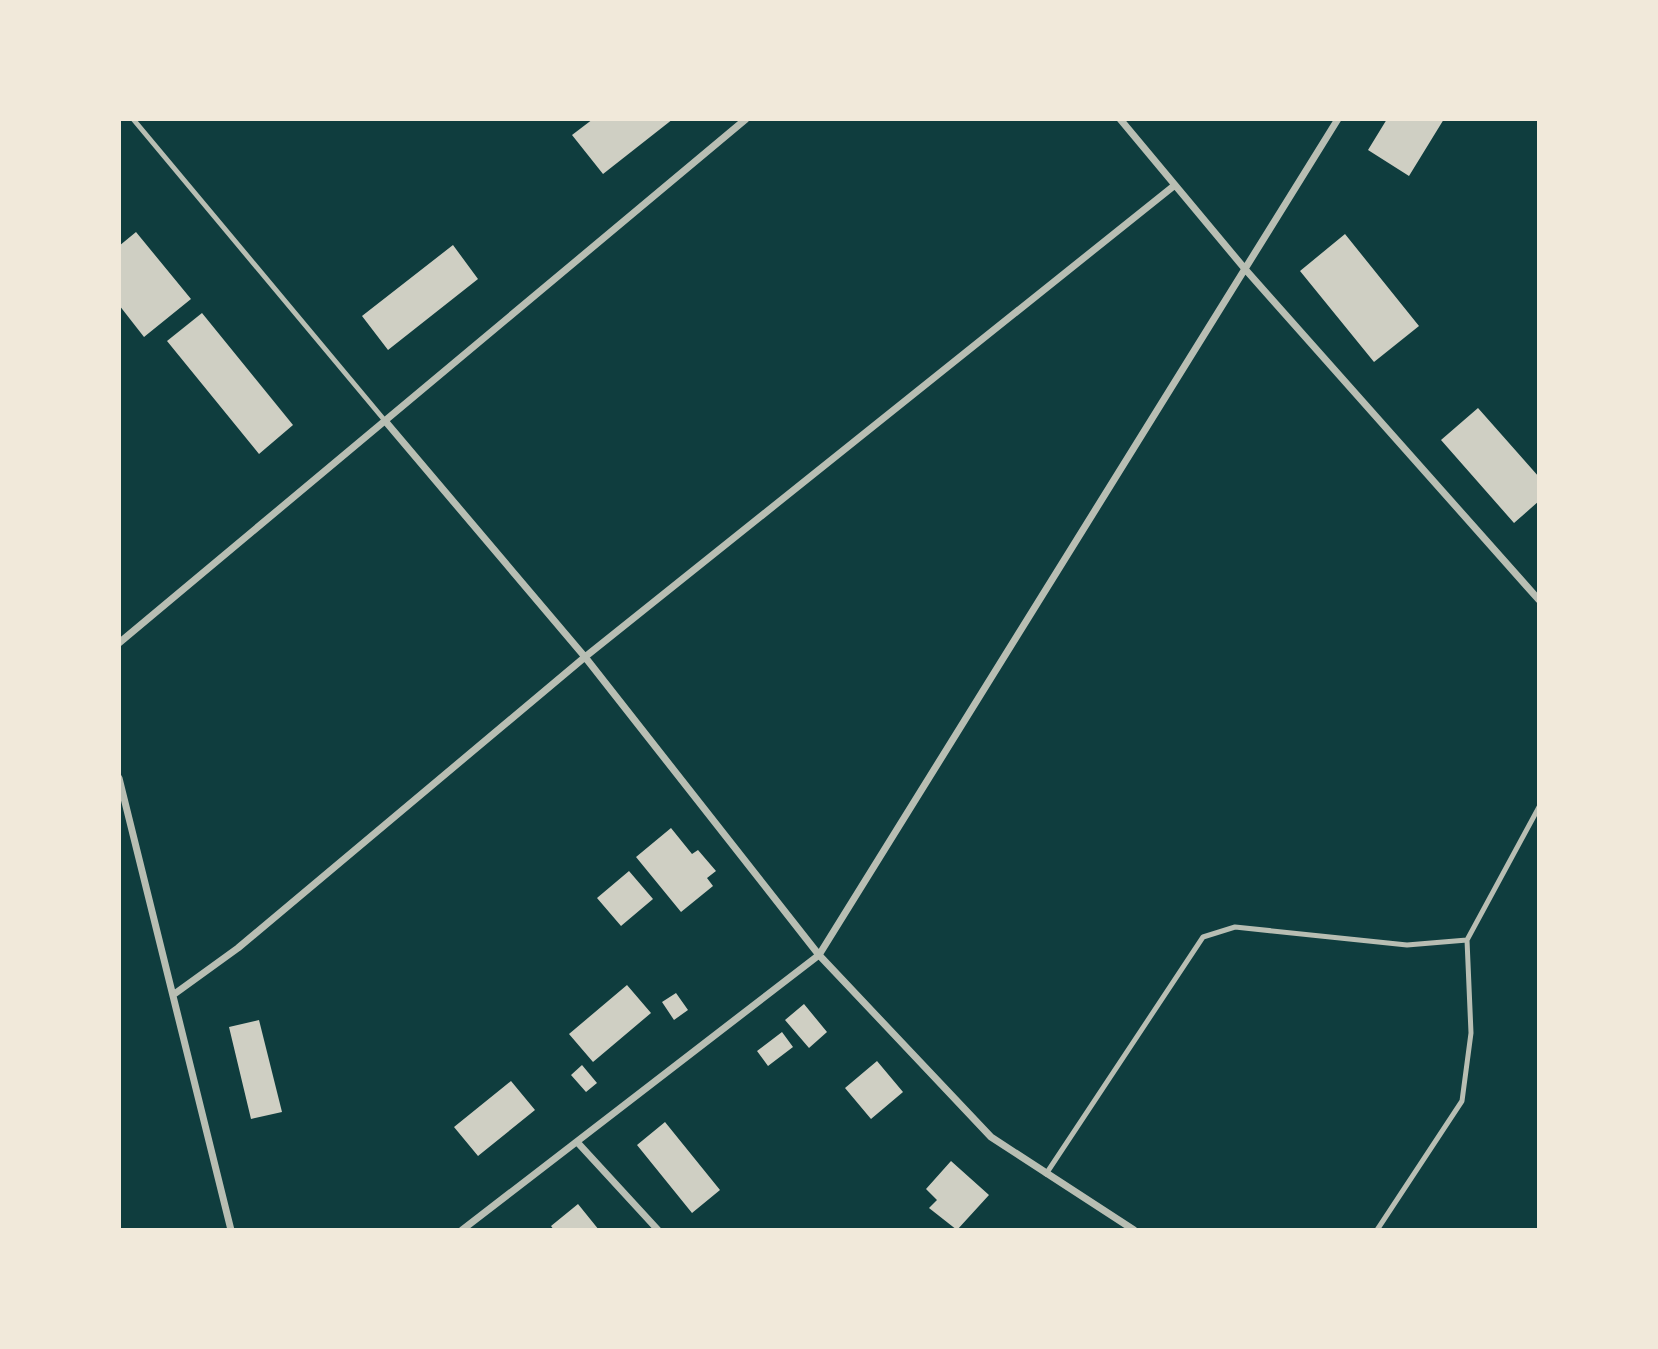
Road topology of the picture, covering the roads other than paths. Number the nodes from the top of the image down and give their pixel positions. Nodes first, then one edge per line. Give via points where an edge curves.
1 (133, 119) edge
2 (746, 119) edge
3 (1120, 119) edge
4 (1338, 119) edge
5 (1175, 185) junction
6 (1245, 269) junction
7 (386, 422) junction
8 (1539, 600) edge
9 (119, 643) edge
10 (585, 657) junction
11 (119, 778) edge
12 (1539, 807) edge
13 (1467, 940) junction
14 (820, 955) junction
15 (173, 995) junction
16 (578, 1143) junction
17 (1046, 1174) junction
18 (231, 1230) edge
19 (462, 1230) edge
20 (658, 1230) edge
21 (1135, 1230) edge
22 (1377, 1230) edge

1 - 7 lane
2 - 7 street
3 - 5 street
4 - 6 street
5 - 6 street
5 - 10 street
6 - 8 street
6 - 14 street
7 - 9 street
7 - 10 street
10 - 14 street
10 - 15 street via 238,948
11 - 15 street
12 - 13 lane
13 - 17 lane via 1407,945 1235,928 1203,937
13 - 22 lane via 1471,1033 1462,1101
14 - 16 street
14 - 17 street via 991,1137
15 - 18 street
16 - 19 street
16 - 20 street
17 - 21 street

